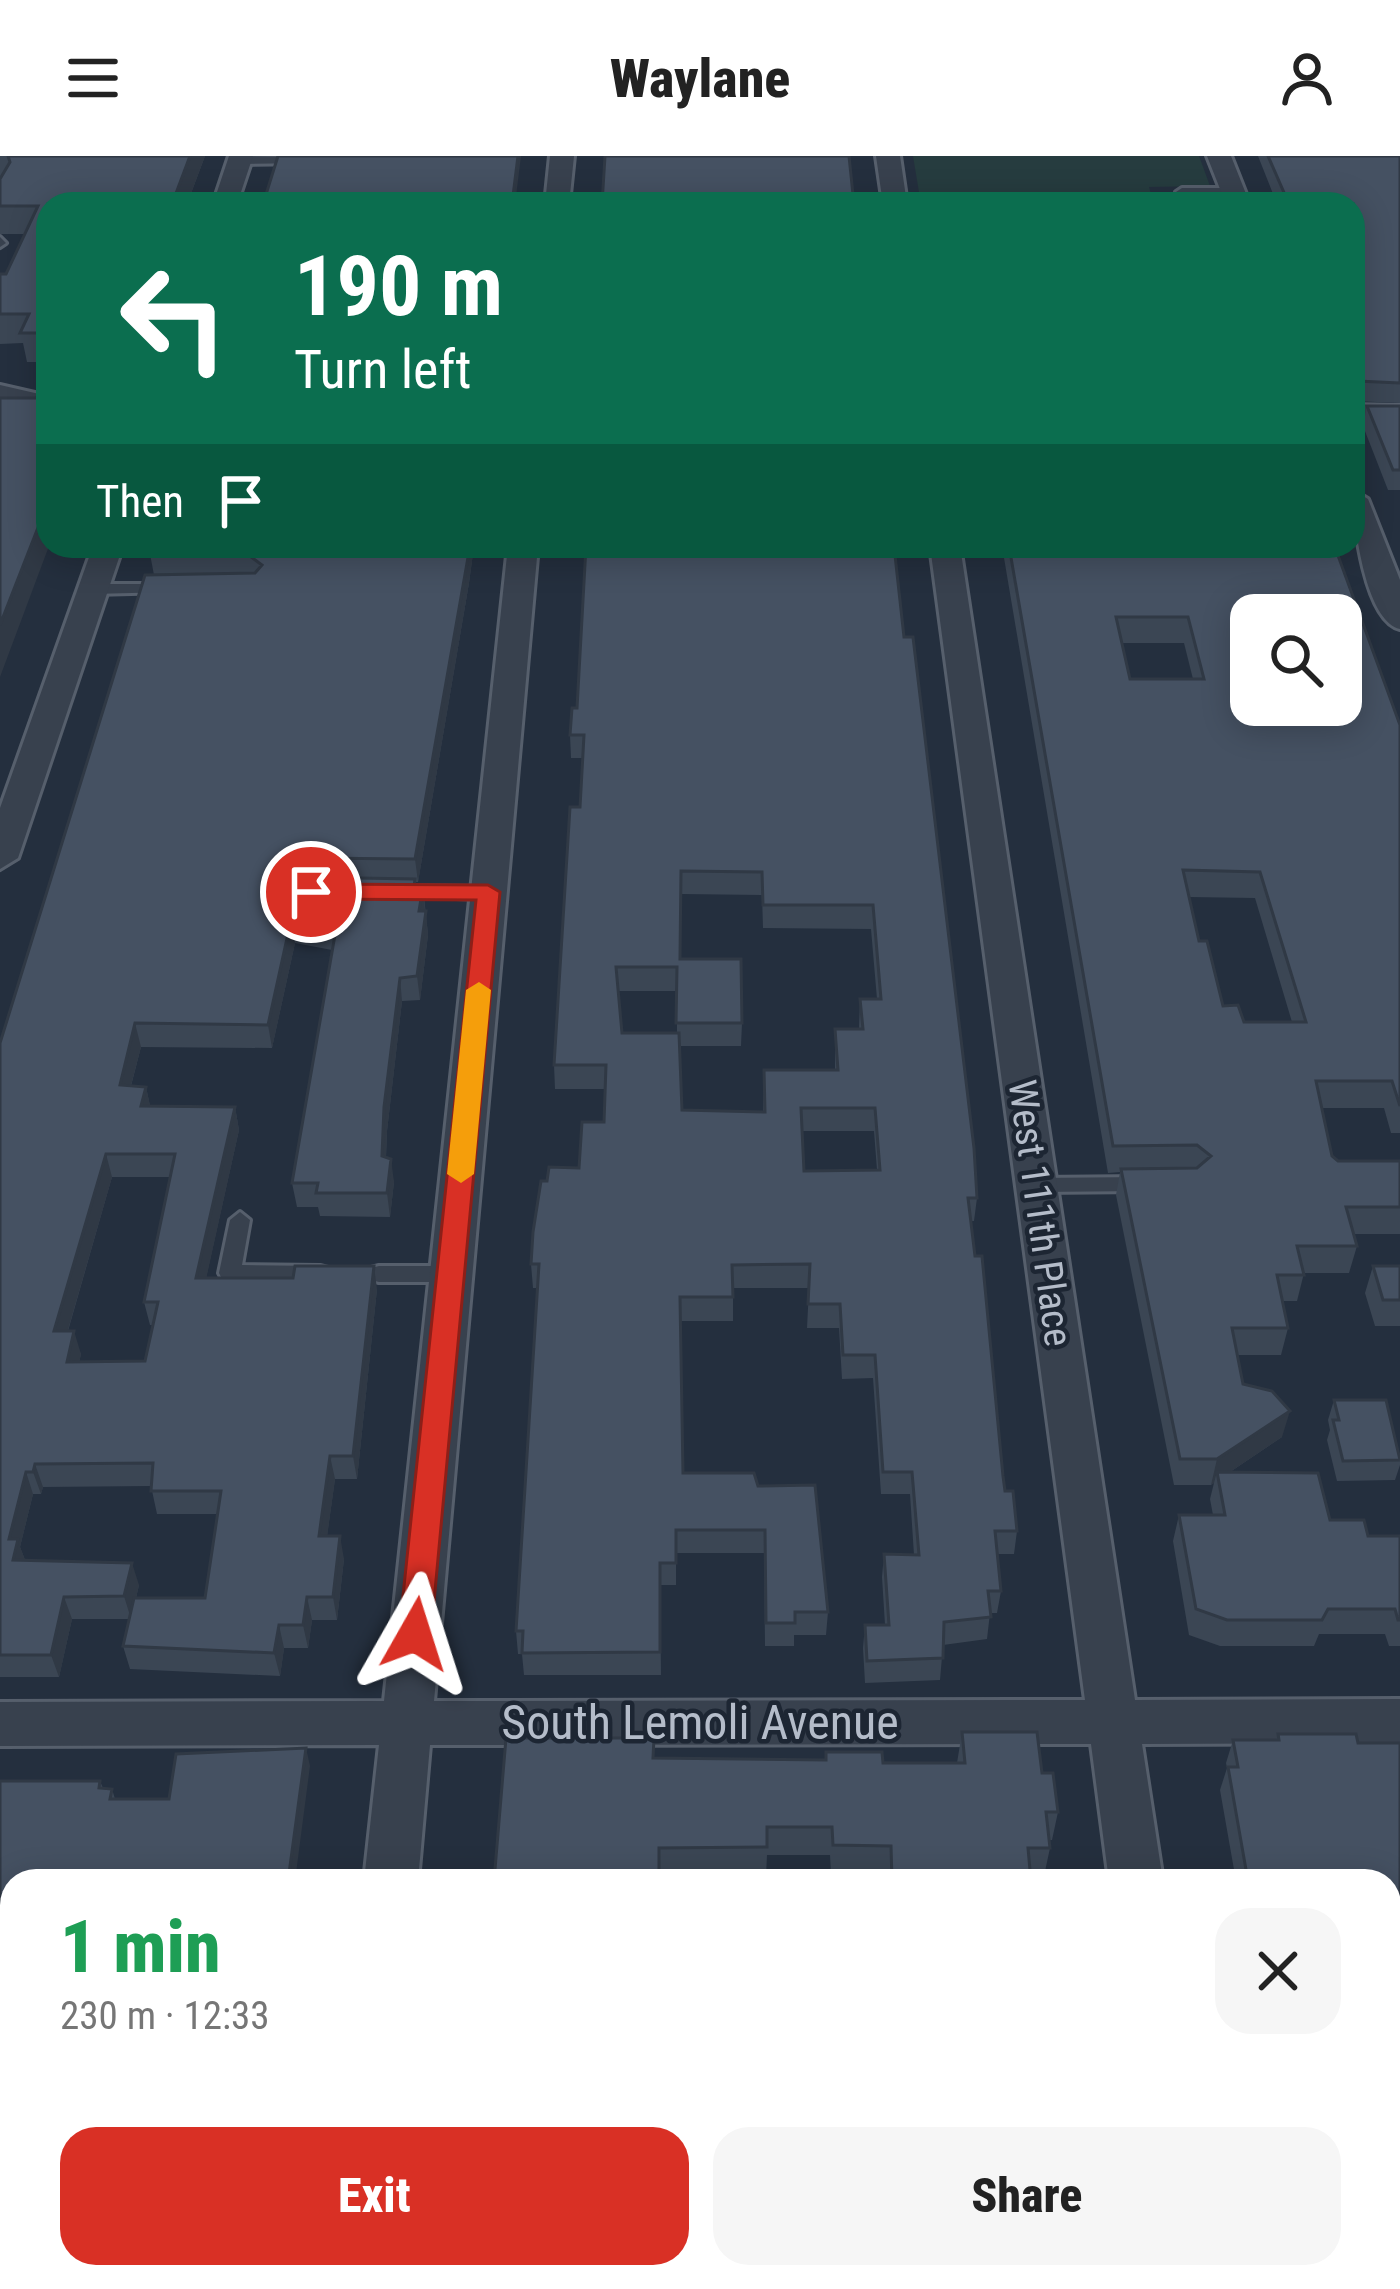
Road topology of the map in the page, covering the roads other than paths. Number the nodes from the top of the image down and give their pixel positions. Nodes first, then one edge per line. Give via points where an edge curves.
1 (562, 156) edge
2 (888, 156) edge
3 (1219, 156) edge
4 (240, 158) edge
5 (320, 161) edge
6 (229, 192) edge
7 (558, 192) edge
8 (894, 192) edge
9 (1233, 192) edge
10 (0, 392) edge
11 (36, 401) edge
12 (1365, 413) edge
13 (1400, 413) edge
14 (1365, 530) edge
15 (104, 558) edge
16 (522, 558) edge
17 (947, 558) edge
18 (93, 589) junction
19 (185, 589) edge
20 (1400, 620) edge
21 (0, 858) edge
22 (368, 892) edge
23 (488, 892) junction
24 (1170, 1184) edge
25 (1036, 1185) junction
26 (240, 1220) dead end
27 (336, 1274) edge
28 (380, 1274) dead end
29 (451, 1274) junction
30 (1113, 1720) junction
31 (1400, 1721) edge
32 (406, 1723) junction
33 (0, 1724) edge
34 (392, 1869) edge
35 (1134, 1869) edge

1 - 7 street
2 - 8 street
3 - 9 street
4 - 5 lane
4 - 6 street
10 - 11 street
12 - 13 street
14 - 20 street
15 - 18 street
16 - 23 street
17 - 25 street, West 111th Place
18 - 19 lane
18 - 21 street
22 - 23 lane
23 - 29 street
24 - 25 lane
25 - 30 street, West 111th Place
26 - 27 lane via 230,1274
28 - 29 lane
29 - 32 street
30 - 31 street, South Lemoli Avenue
30 - 32 street, South Lemoli Avenue
30 - 35 street, West 111th Place
32 - 33 street, South Lemoli Avenue
32 - 34 street

